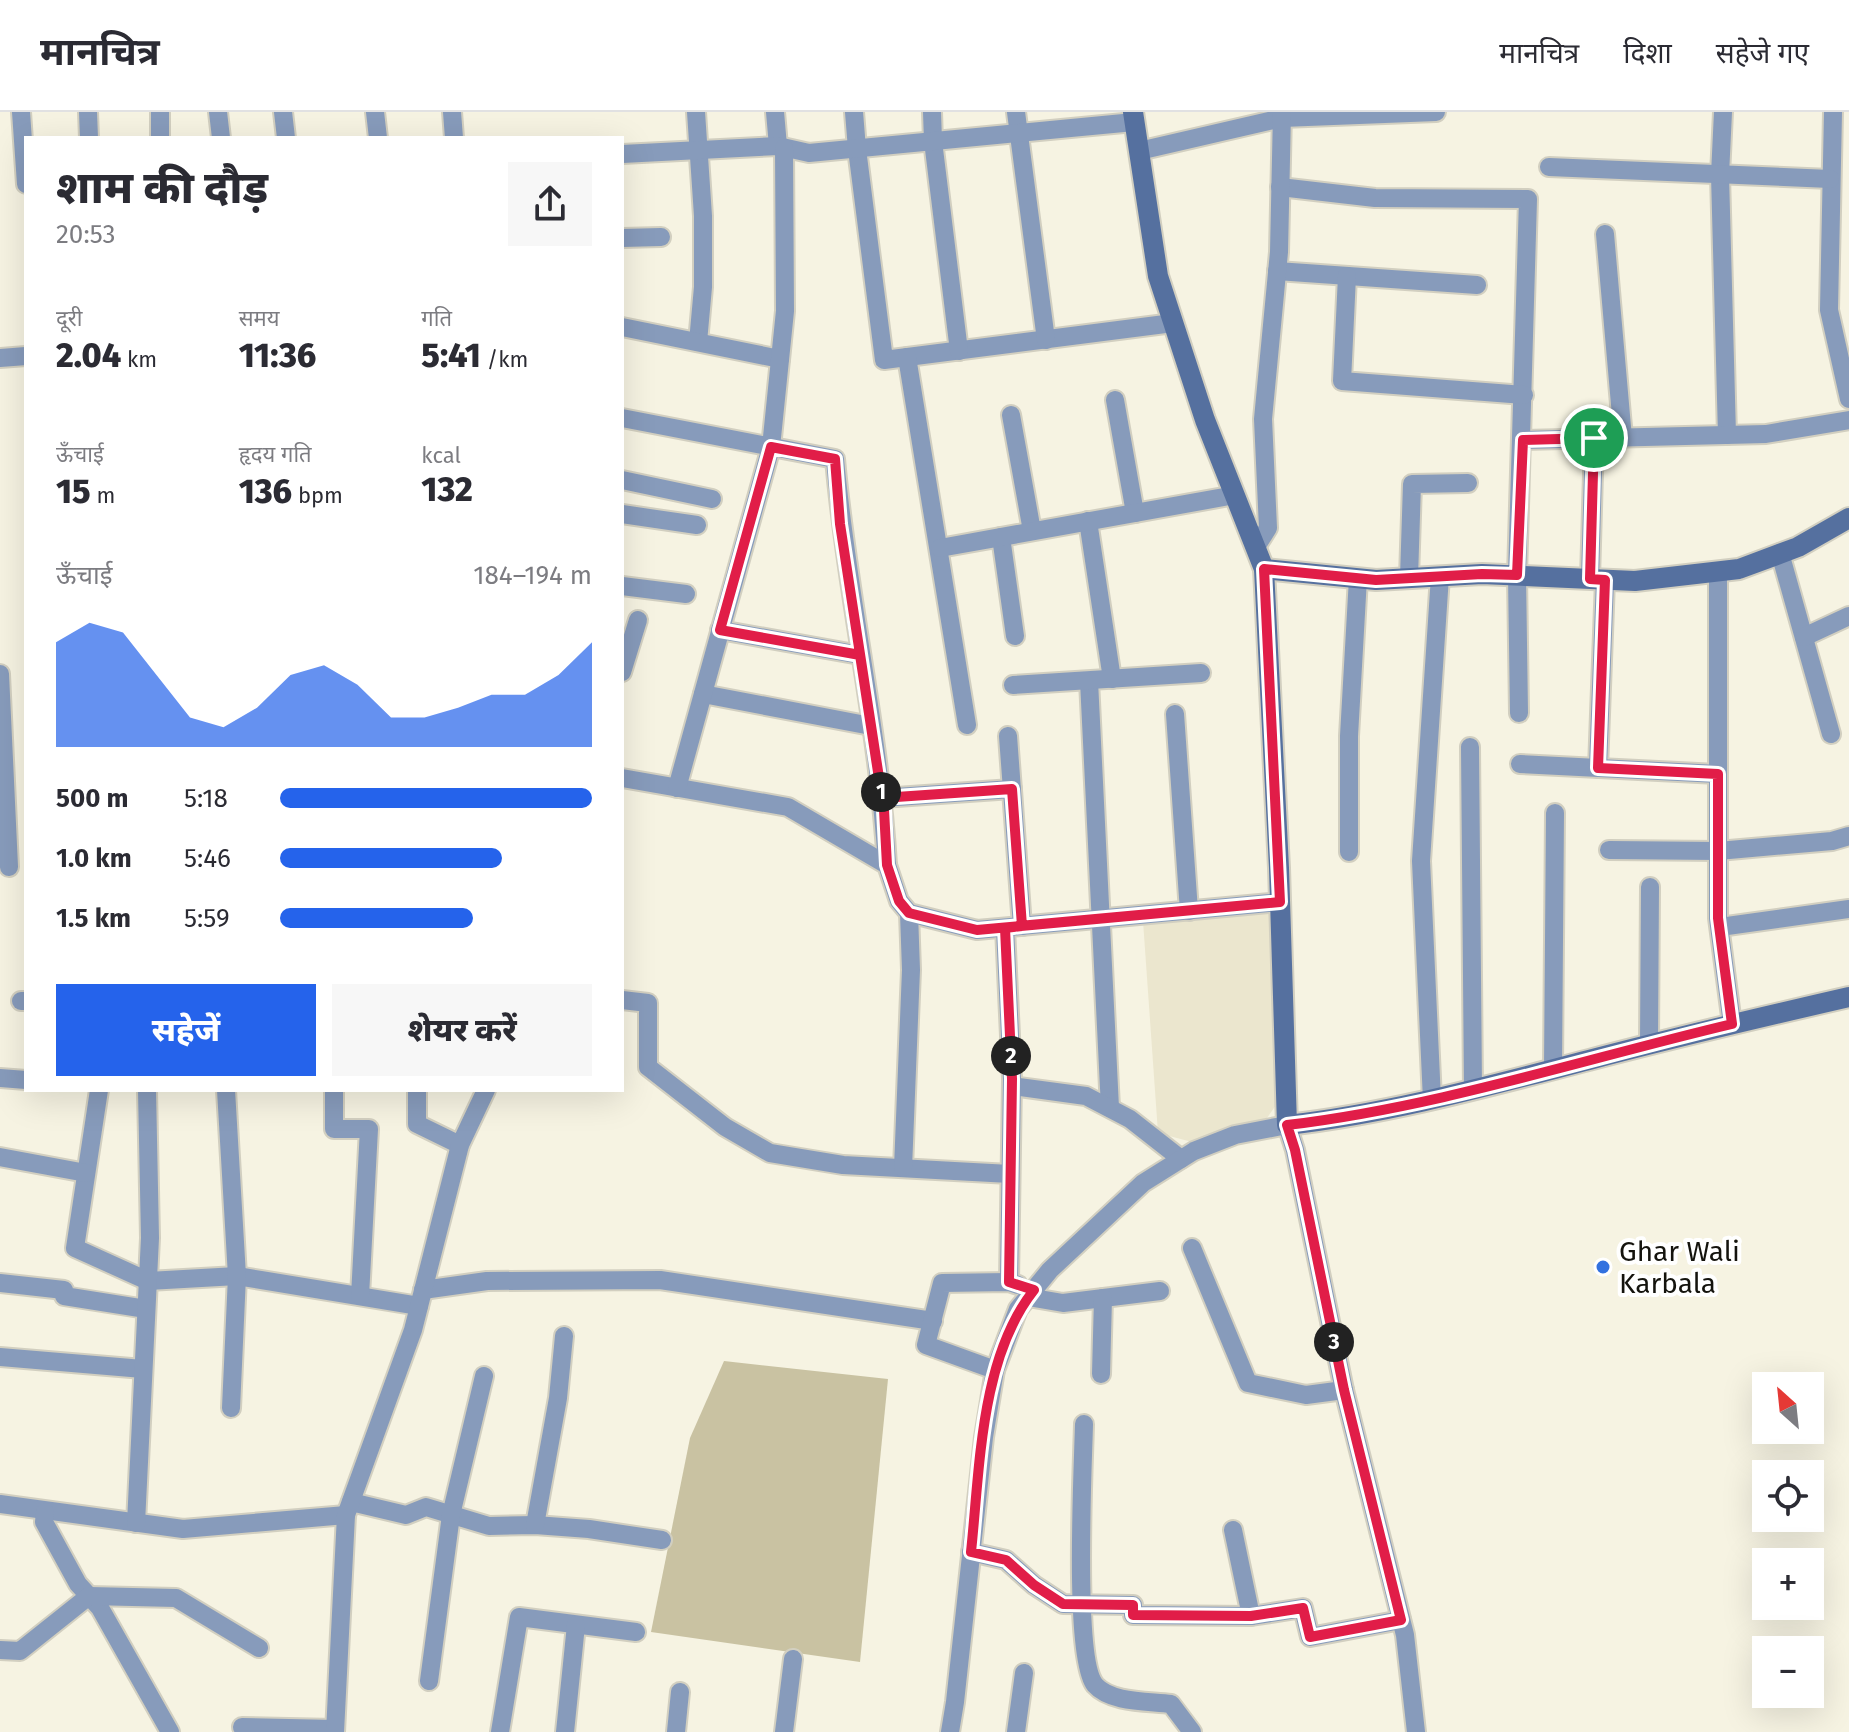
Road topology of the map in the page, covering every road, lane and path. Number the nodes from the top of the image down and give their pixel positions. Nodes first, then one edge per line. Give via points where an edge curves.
1 (21, 112) edge
2 (88, 112) edge
3 (160, 112) edge
4 (218, 112) edge
5 (283, 112) edge
6 (375, 112) edge
7 (452, 112) edge
8 (696, 112) edge
9 (775, 112) edge
10 (854, 112) edge
11 (932, 112) edge
12 (1016, 112) edge
13 (1224, 112) edge
14 (1436, 112) edge
15 (1723, 112) edge
16 (1833, 112) edge
17 (1393, 113) edge
18 (1282, 115) edge
19 (1134, 117) edge
20 (1224, 131) junction
21 (1018, 133) junction
22 (89, 136) edge
23 (160, 136) edge
24 (221, 136) edge
25 (286, 136) edge
26 (378, 136) edge
27 (454, 136) edge
28 (933, 141) junction
29 (781, 147) junction
30 (857, 149) junction
31 (697, 150) junction
32 (1139, 151) junction
33 (624, 154) edge
34 (24, 155) edge
35 (1549, 167) dead end
36 (1720, 175) junction
37 (1830, 179) junction
38 (1280, 187) junction
39 (1605, 234) dead end
40 (661, 237) dead end
41 (624, 238) edge
42 (1277, 271) junction
43 (1347, 276) junction
44 (1477, 285) dead end
45 (1173, 323) junction
46 (624, 327) edge
47 (1046, 340) junction
48 (698, 342) junction
49 (959, 351) junction
50 (24, 356) edge
51 (907, 357) junction
52 (0, 358) edge
53 (780, 359) junction
54 (1524, 395) junction
55 (1849, 399) edge
56 (1115, 400) dead end
57 (1011, 415) dead end
58 (624, 418) edge
59 (1849, 420) edge
60 (1727, 435) junction
61 (1594, 438) junction
62 (1623, 438) junction
63 (1523, 440) junction
64 (771, 447) junction
65 (624, 480) edge
66 (1468, 483) dead end
67 (1235, 495) junction
68 (712, 499) dead end
69 (1135, 513) junction
70 (624, 514) edge
71 (1849, 518) edge
72 (1088, 521) junction
73 (697, 525) dead end
74 (1032, 531) junction
75 (1001, 537) junction
76 (1256, 547) junction
77 (940, 548) junction
78 (1780, 553) junction
79 (1264, 569) junction
80 (1718, 572) junction
81 (1517, 575) junction
82 (1440, 576) junction
83 (1358, 578) junction
84 (1409, 578) junction
85 (1598, 579) junction
86 (624, 586) edge
87 (686, 594) dead end
88 (1849, 616) edge
89 (638, 620) dead end
90 (720, 630) junction
91 (1015, 636) dead end
92 (1804, 637) junction
93 (860, 655) junction
94 (624, 666) edge
95 (1201, 673) dead end
96 (0, 674) edge
97 (1112, 679) junction
98 (1089, 681) junction
99 (1013, 685) dead end
100 (703, 694) junction
101 (1519, 713) dead end
102 (1175, 714) dead end
103 (967, 725) dead end
104 (871, 726) junction
105 (1831, 734) dead end
106 (1008, 736) dead end
107 (1470, 747) dead end
108 (1520, 764) dead end
109 (1598, 768) junction
110 (1718, 774) junction
111 (624, 778) edge
112 (677, 788) junction
113 (1012, 789) junction
114 (882, 798) junction
115 (1555, 813) dead end
116 (1848, 842) edge
117 (1609, 850) dead end
118 (1718, 851) junction
119 (1349, 852) dead end
120 (887, 865) junction
121 (12, 867) edge
122 (1650, 887) dead end
123 (1280, 902) junction
124 (1849, 909) edge
125 (1189, 911) junction
126 (909, 913) junction
127 (1101, 919) junction
128 (1014, 927) junction
129 (1720, 927) junction
130 (1849, 997) edge
131 (624, 1000) edge
132 (1732, 1024) junction
133 (1649, 1044) junction
134 (1553, 1069) junction
135 (0, 1078) edge
136 (24, 1080) edge
137 (1012, 1086) junction
138 (1473, 1090) junction
139 (99, 1092) edge
140 (147, 1092) edge
141 (226, 1092) edge
142 (334, 1092) edge
143 (417, 1092) edge
144 (485, 1092) edge
145 (1432, 1100) junction
146 (1110, 1108) junction
147 (1287, 1125) junction
148 (460, 1145) junction
149 (0, 1157) edge
150 (1181, 1159) junction
151 (903, 1168) junction
152 (86, 1173) junction
153 (1010, 1174) junction
154 (1192, 1248) dead end
155 (237, 1276) junction
156 (148, 1281) junction
157 (1009, 1282) junction
158 (0, 1283) edge
159 (1160, 1291) dead end
160 (1031, 1293) junction
161 (360, 1296) junction
162 (421, 1298) junction
163 (1103, 1298) junction
164 (146, 1309) junction
165 (933, 1321) junction
166 (564, 1336) dead end
167 (0, 1357) edge
168 (143, 1369) junction
169 (995, 1370) junction
170 (1101, 1374) dead end
171 (484, 1376) dead end
172 (1344, 1390) junction
173 (231, 1408) dead end
174 (1084, 1424) dead end
175 (0, 1504) edge
176 (349, 1509) junction
177 (45, 1512) junction
178 (451, 1515) junction
179 (136, 1523) junction
180 (535, 1525) junction
181 (1233, 1530) dead end
182 (662, 1540) dead end
183 (971, 1552) junction
184 (89, 1596) junction
185 (1081, 1605) junction
186 (1251, 1616) junction
187 (1401, 1620) junction
188 (576, 1625) junction
189 (636, 1632) dead end
190 (259, 1648) dead end
191 (0, 1650) edge
192 (793, 1659) dead end
193 (1024, 1673) dead end
194 (429, 1681) dead end
195 (680, 1692) dead end
196 (242, 1727) dead end
197 (335, 1730) edge
198 (170, 1732) edge
199 (500, 1732) edge
200 (565, 1732) edge
201 (676, 1732) edge
202 (784, 1732) edge
203 (950, 1732) edge
204 (1016, 1732) edge
205 (1192, 1732) edge
206 (1416, 1732) edge

1 - 34 street
2 - 22 street
3 - 23 street
4 - 24 street
5 - 25 street
6 - 26 street
7 - 27 street
8 - 31 street
9 - 29 street
10 - 30 street
11 - 28 street
12 - 21 street
13 - 20 street
14 - 17 street
15 - 36 street
16 - 37 street
17 - 18 street
18 - 20 street
18 - 38 street
19 - 21 street
19 - 32 street
20 - 32 street
21 - 28 street
21 - 47 street
28 - 30 street
28 - 49 street
29 - 30 street via 809,153
29 - 31 street
29 - 53 street via 785,311
30 - 51 street via 884,360
31 - 33 street
31 - 48 street via 703,216
32 - 45 street via 1158,276
35 - 36 street
36 - 37 street
36 - 60 street
37 - 55 street via 1829,310
38 - 42 street
38 - 54 street via 1375,198 1528,199
39 - 62 street
40 - 41 street
42 - 43 street
42 - 76 street via 1263,419 1268,528
43 - 44 street
43 - 54 street via 1342,381
45 - 47 street
45 - 67 street
46 - 48 street
47 - 49 street
48 - 53 street
49 - 51 street
50 - 52 street
51 - 77 street
53 - 64 street
54 - 63 street
56 - 69 street
57 - 74 street
58 - 64 street
59 - 60 street
60 - 62 street
61 - 62 street
61 - 63 street
61 - 85 street
63 - 81 street
64 - 90 street
64 - 93 street via 835,459
65 - 68 street
66 - 84 street via 1412,484
67 - 69 street
67 - 76 street
69 - 72 street
70 - 73 street
71 - 78 street
72 - 74 street
72 - 97 street
74 - 75 street
75 - 77 street
75 - 91 street
76 - 79 street
77 - 103 street
78 - 80 street
78 - 92 street
79 - 83 street
79 - 123 street
80 - 85 street via 1635,581
80 - 110 street
81 - 82 street
81 - 85 street
81 - 101 street
82 - 84 street
82 - 145 street via 1421,861
83 - 84 street
83 - 119 street
85 - 109 street
86 - 87 street
88 - 92 street
89 - 94 street
90 - 93 street
90 - 100 street
92 - 105 street
93 - 104 street
95 - 97 street
96 - 121 street
97 - 98 street
98 - 99 street
98 - 127 street
100 - 104 street
100 - 112 street
102 - 125 street
104 - 114 street
106 - 113 street
107 - 138 street
108 - 109 street
109 - 110 street
110 - 118 street
111 - 112 street
112 - 120 street via 788,807
113 - 114 street
113 - 128 street
114 - 120 street
115 - 134 street
116 - 118 street
117 - 118 street
118 - 129 street
120 - 126 street via 899,901
122 - 133 street
123 - 125 street
123 - 147 street
124 - 129 street
125 - 127 street
126 - 128 street via 977,930
126 - 151 street
127 - 128 street
127 - 146 street
128 - 137 street
129 - 132 street
130 - 132 street
131 - 151 street via 648,1003 648,1067 725,1127 770,1153
132 - 133 street
133 - 134 street
134 - 138 street
135 - 136 street
137 - 146 street via 1086,1096
137 - 153 street
138 - 145 street
139 - 152 street
140 - 156 street
141 - 155 street
142 - 161 street via 334,1129 369,1129
143 - 148 street via 417,1124
144 - 148 street
145 - 147 street
146 - 150 street
147 - 150 street via 1235,1135
147 - 172 street
148 - 162 street
149 - 152 street
150 - 160 street via 1143,1183
151 - 153 street
152 - 156 street via 75,1248
153 - 157 street
154 - 172 street via 1248,1383 1306,1395
155 - 156 street
155 - 161 street
155 - 173 street
156 - 164 street
157 - 160 street
157 - 165 street via 942,1283
158 - 164 street via 64,1290 64,1296
159 - 163 street
160 - 163 street via 1063,1303
160 - 169 street via 1018,1309
161 - 162 street
162 - 165 street via 487,1281 660,1280
162 - 176 street
163 - 170 street
164 - 168 street
165 - 169 street via 926,1345
166 - 180 street
167 - 168 street
168 - 179 street
169 - 183 street
171 - 178 street
172 - 187 street
174 - 185 street
175 - 177 street
176 - 178 street via 406,1515 426,1507
176 - 179 street via 183,1529
176 - 197 street
177 - 179 street
177 - 184 street via 44,1522
178 - 180 street via 489,1526
178 - 194 street
180 - 182 street
181 - 186 street
183 - 185 street via 1006,1560 1063,1604
183 - 203 street
184 - 190 street via 176,1598
184 - 191 street via 20,1651
184 - 198 street
185 - 186 street via 1133,1605 1133,1615
185 - 205 street via 1088,1674 1097,1687 1115,1697 1171,1704
186 - 187 street via 1303,1608 1310,1637
187 - 206 street
188 - 189 street
188 - 199 street via 519,1617
188 - 200 street
192 - 202 street
193 - 204 street
195 - 201 street
196 - 197 street

